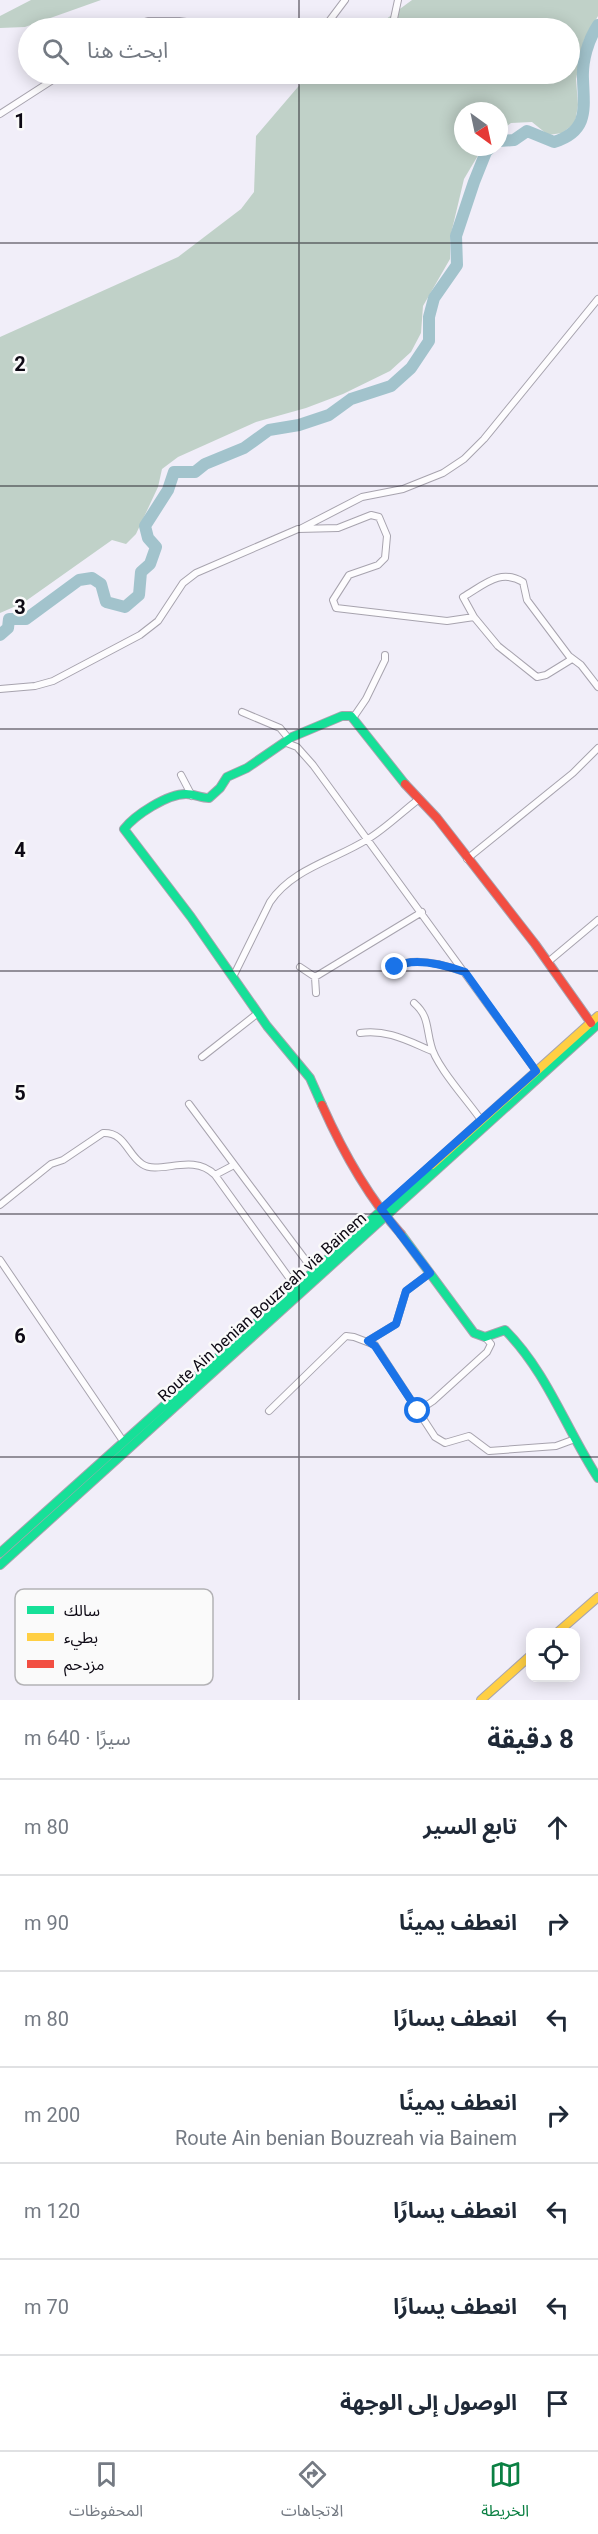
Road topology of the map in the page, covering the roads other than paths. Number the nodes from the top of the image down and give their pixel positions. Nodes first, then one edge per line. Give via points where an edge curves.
1 (345, 0) edge
2 (398, 0) edge
3 (332, 18) edge
4 (394, 18) edge
5 (46, 84) edge
6 (0, 114) edge
7 (598, 299) edge
8 (298, 529) junction
9 (474, 617) junction
10 (385, 655) dead end
11 (572, 659) junction
12 (598, 687) edge
13 (0, 689) edge
14 (242, 712) dead end
15 (353, 718) junction
16 (287, 741) junction
17 (598, 748) edge
18 (181, 775) dead end
19 (192, 797) junction
20 (419, 799) junction
21 (368, 839) junction
22 (467, 859) junction
23 (422, 912) junction
24 (598, 920) edge
25 (548, 962) junction
26 (300, 967) dead end
27 (395, 967) dead end
28 (465, 972) junction
29 (233, 977) junction
30 (315, 977) junction
31 (316, 993) dead end
32 (414, 1003) dead end
33 (258, 1013) junction
34 (598, 1016) edge
35 (594, 1023) edge
36 (360, 1033) dead end
37 (433, 1051) junction
38 (202, 1057) dead end
39 (536, 1071) junction
40 (189, 1104) dead end
41 (481, 1120) junction
42 (234, 1165) junction
43 (215, 1175) junction
44 (0, 1205) edge
45 (383, 1213) junction
46 (0, 1260) edge
47 (313, 1270) junction
48 (430, 1273) junction
49 (295, 1286) junction
50 (485, 1337) junction
51 (368, 1341) junction
52 (269, 1411) dead end
53 (418, 1411) junction
54 (575, 1439) junction
55 (123, 1441) junction
56 (598, 1478) edge
57 (0, 1554) edge
58 (0, 1565) edge
59 (598, 1597) edge
60 (563, 1628) edge
61 (526, 1660) edge
62 (481, 1700) edge

1 - 3 street
2 - 4 street
5 - 6 street
7 - 8 street via 464,459 410,487 362,497
8 - 9 street via 338,528 371,515 382,521 387,536 385,558 378,565 349,575 333,600 336,608 443,621
8 - 13 street via 190,576 151,628 60,678 35,686
9 - 11 street via 498,646 532,676 543,677
9 - 11 street via 463,597 499,577 512,575 523,582 527,600
10 - 15 street
11 - 12 street
14 - 16 street via 280,728
15 - 16 main road via 342,716
15 - 20 main road
16 - 19 main road via 227,777 223,788 211,797
16 - 21 street via 308,759
17 - 22 street
18 - 19 street
19 - 29 main road via 184,794 165,799 124,829
20 - 21 street
20 - 22 main road
21 - 23 street
21 - 29 street via 321,862 278,892
22 - 25 main road
23 - 28 street
23 - 30 street
24 - 25 street
25 - 35 main road
26 - 30 street
27 - 28 street via 412,962
28 - 39 street
29 - 33 main road
30 - 31 street
32 - 37 street via 426,1017
33 - 38 street
33 - 45 main road via 310,1078 335,1134
34 - 35 main road, Route Ain benian Bouzreah via Bainem
35 - 39 main road, Route Ain benian Bouzreah via Bainem
35 - 45 main road, Route Ain benian Bouzreah via Bainem
36 - 37 street via 385,1032
37 - 41 street
39 - 41 main road, Route Ain benian Bouzreah via Bainem
40 - 42 street
41 - 45 main road, Route Ain benian Bouzreah via Bainem
42 - 43 street
42 - 47 street
43 - 44 street via 204,1166 144,1166 120,1139 103,1133 51,1164
43 - 49 street
45 - 47 main road, Route Ain benian Bouzreah via Bainem
45 - 48 main road
45 - 58 main road, Route Ain benian Bouzreah via Bainem
46 - 55 street
47 - 49 main road, Route Ain benian Bouzreah via Bainem
48 - 50 main road via 466,1324
48 - 51 street via 406,1291 396,1324
49 - 55 main road, Route Ain benian Bouzreah via Bainem
50 - 53 street via 491,1344 487,1352
50 - 54 main road via 502,1330 509,1333 546,1384
51 - 52 street via 346,1336
51 - 53 street
53 - 54 street via 435,1437 445,1443 470,1436 489,1451 556,1446
54 - 56 main road
55 - 57 main road, Route Ain benian Bouzreah via Bainem
59 - 60 main road
61 - 62 main road

